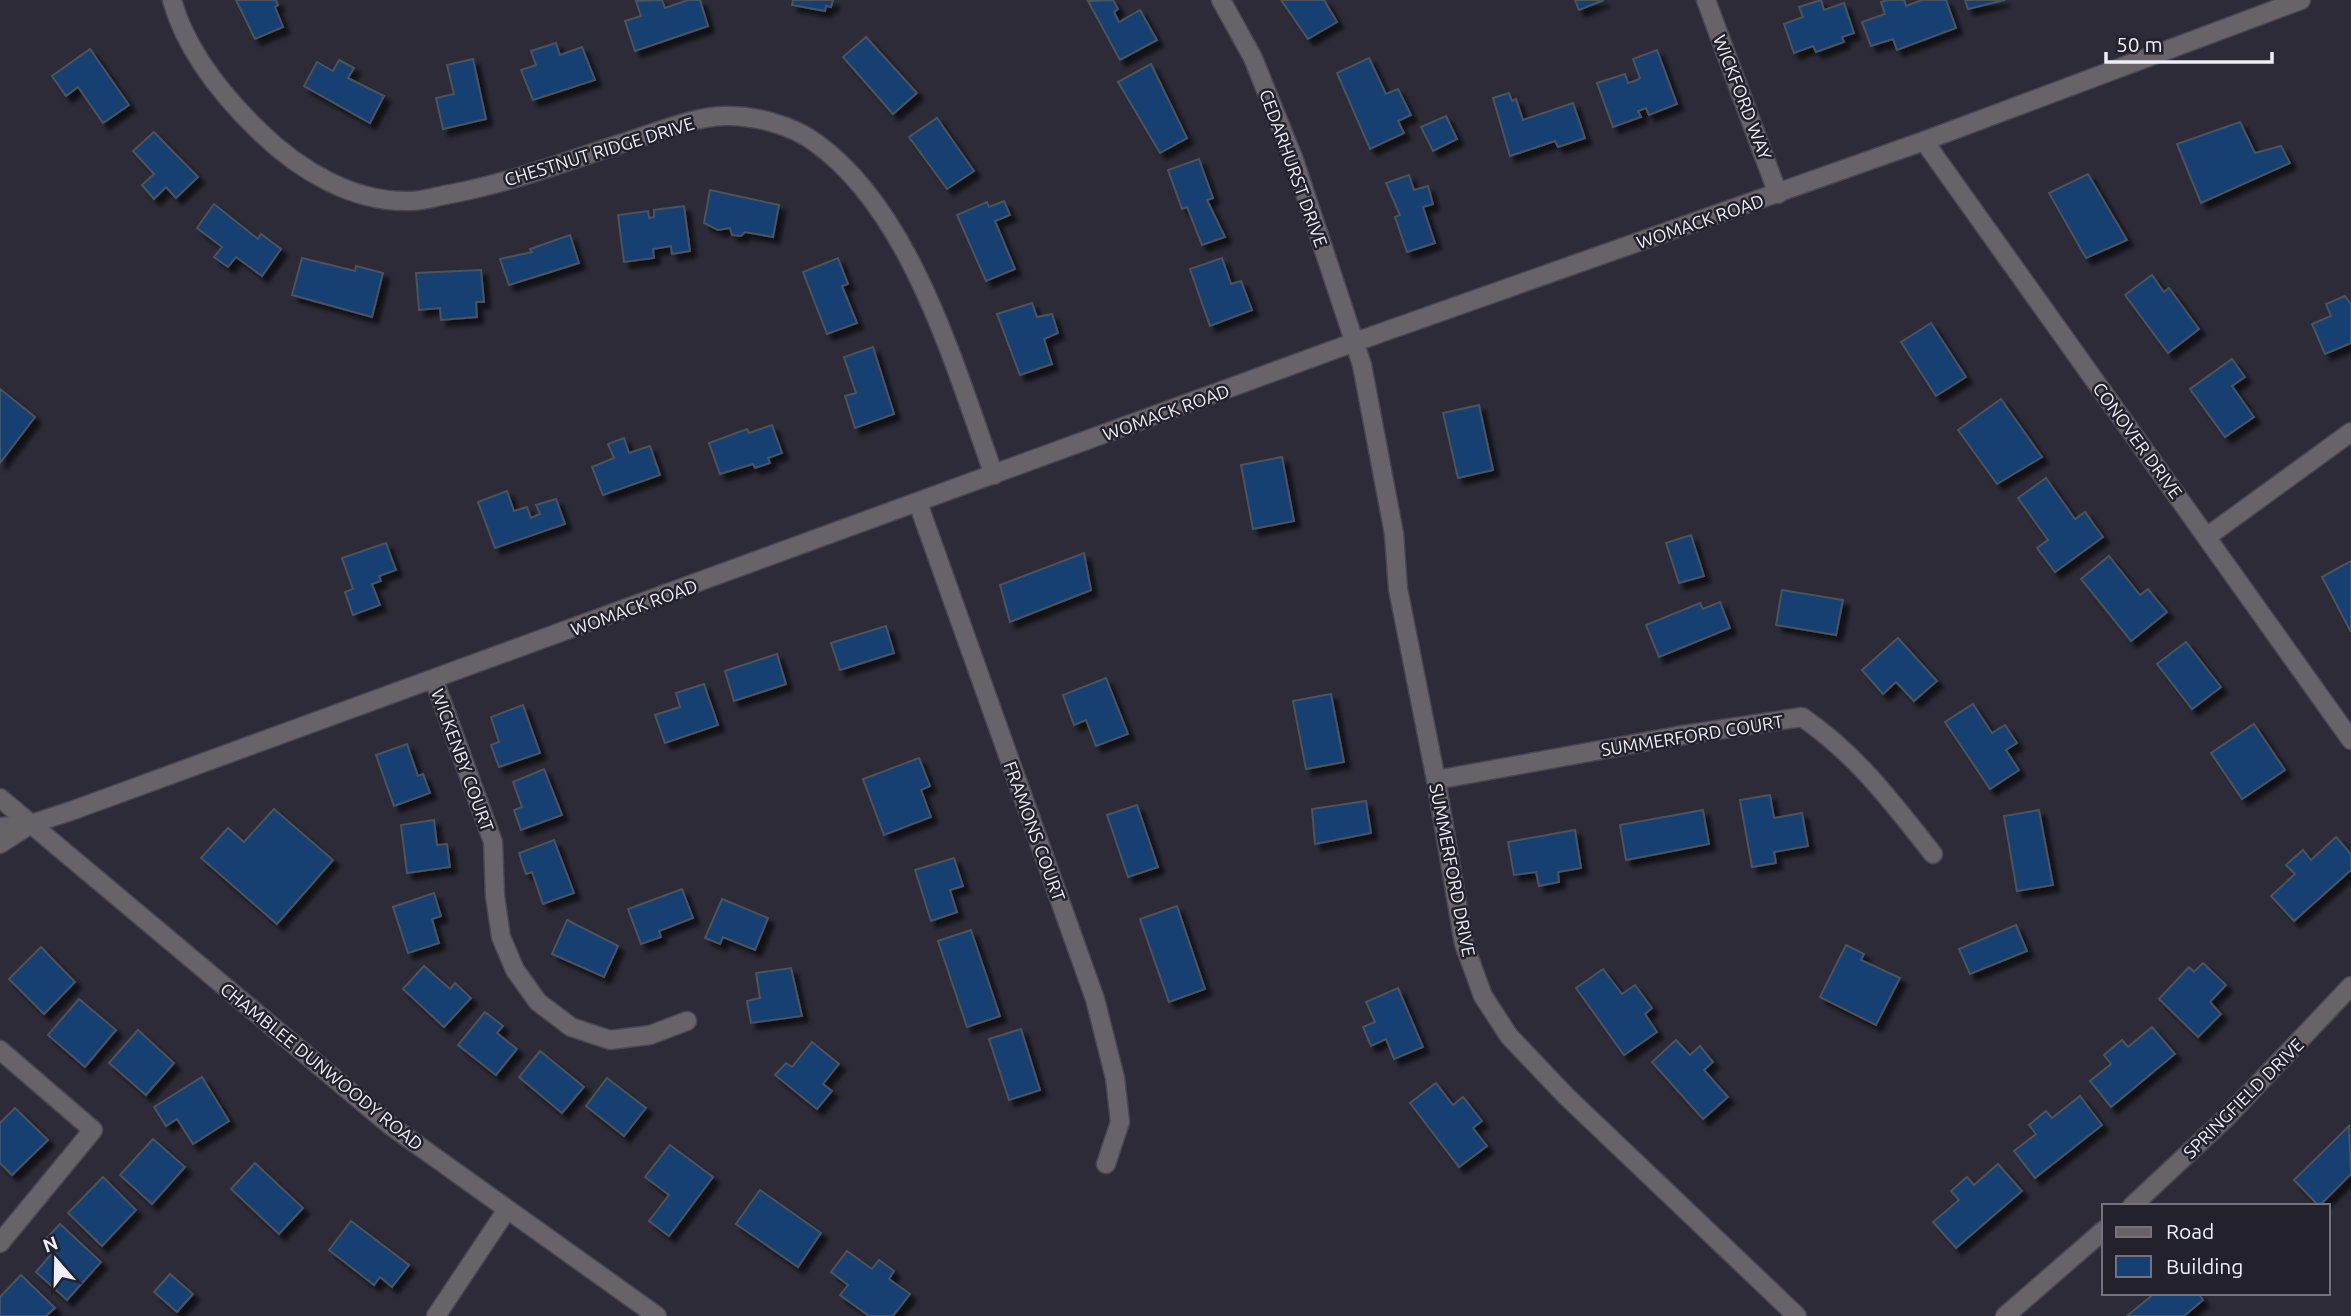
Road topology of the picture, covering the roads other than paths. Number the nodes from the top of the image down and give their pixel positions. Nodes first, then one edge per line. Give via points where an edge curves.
1 (172, 0) edge
2 (1221, 0) edge
3 (1706, 0) edge
4 (2301, 0) edge
5 (1924, 141) junction
6 (1778, 194) junction
7 (1355, 342) junction
8 (2351, 432) edge
9 (993, 475) junction
10 (918, 503) junction
11 (2208, 536) junction
12 (434, 680) junction
13 (2351, 740) edge
14 (1436, 780) junction
15 (0, 798) edge
16 (31, 824) junction
17 (0, 827) edge
18 (0, 844) edge
19 (1933, 854) dead end
20 (2351, 986) edge
21 (687, 1021) dead end
22 (0, 1050) edge
23 (1106, 1164) dead end
24 (2134, 1204) edge
25 (506, 1211) junction
26 (2102, 1232) edge
27 (0, 1243) edge
28 (436, 1316) edge
29 (657, 1316) edge
30 (1797, 1316) edge
31 (2005, 1316) edge

1 - 9 street, CHESTNUT RIDGE DRIVE via 179,25 236,109 284,155 330,183 374,197 411,201 476,189 681,124 724,116 768,121 815,141 852,175 895,233 936,318
2 - 7 street, CEDARHURST DRIVE via 1253,58 1294,160
3 - 6 street, WICKFORD WAY
4 - 5 street, WOMACK ROAD
5 - 6 street, WOMACK ROAD
5 - 11 street, CONOVER DRIVE
6 - 7 street, WOMACK ROAD
7 - 9 street, WOMACK ROAD
7 - 14 street, SUMMERFORD DRIVE via 1384,472 1398,589
8 - 11 street
9 - 10 street, WOMACK ROAD
10 - 12 street, WOMACK ROAD
10 - 23 street, FRAMONS COURT via 1095,999 1115,1078 1120,1122
11 - 13 street, CONOVER DRIVE
12 - 16 street, WOMACK ROAD
12 - 21 street, WICKENBY COURT via 493,842 501,937 530,992 571,1027 610,1040 650,1035
14 - 19 street, SUMMERFORD COURT via 1802,717 1870,773
14 - 30 street, SUMMERFORD DRIVE via 1464,944 1483,996 1509,1037
15 - 16 street, CHAMBLEE DUNWOODY ROAD
16 - 17 street
16 - 18 street
16 - 25 street, CHAMBLEE DUNWOODY ROAD via 391,1126
20 - 24 street, SPRINGFIELD DRIVE via 2226,1118
22 - 27 street via 93,1130
25 - 28 street
25 - 29 street, CHAMBLEE DUNWOODY ROAD
26 - 31 street

